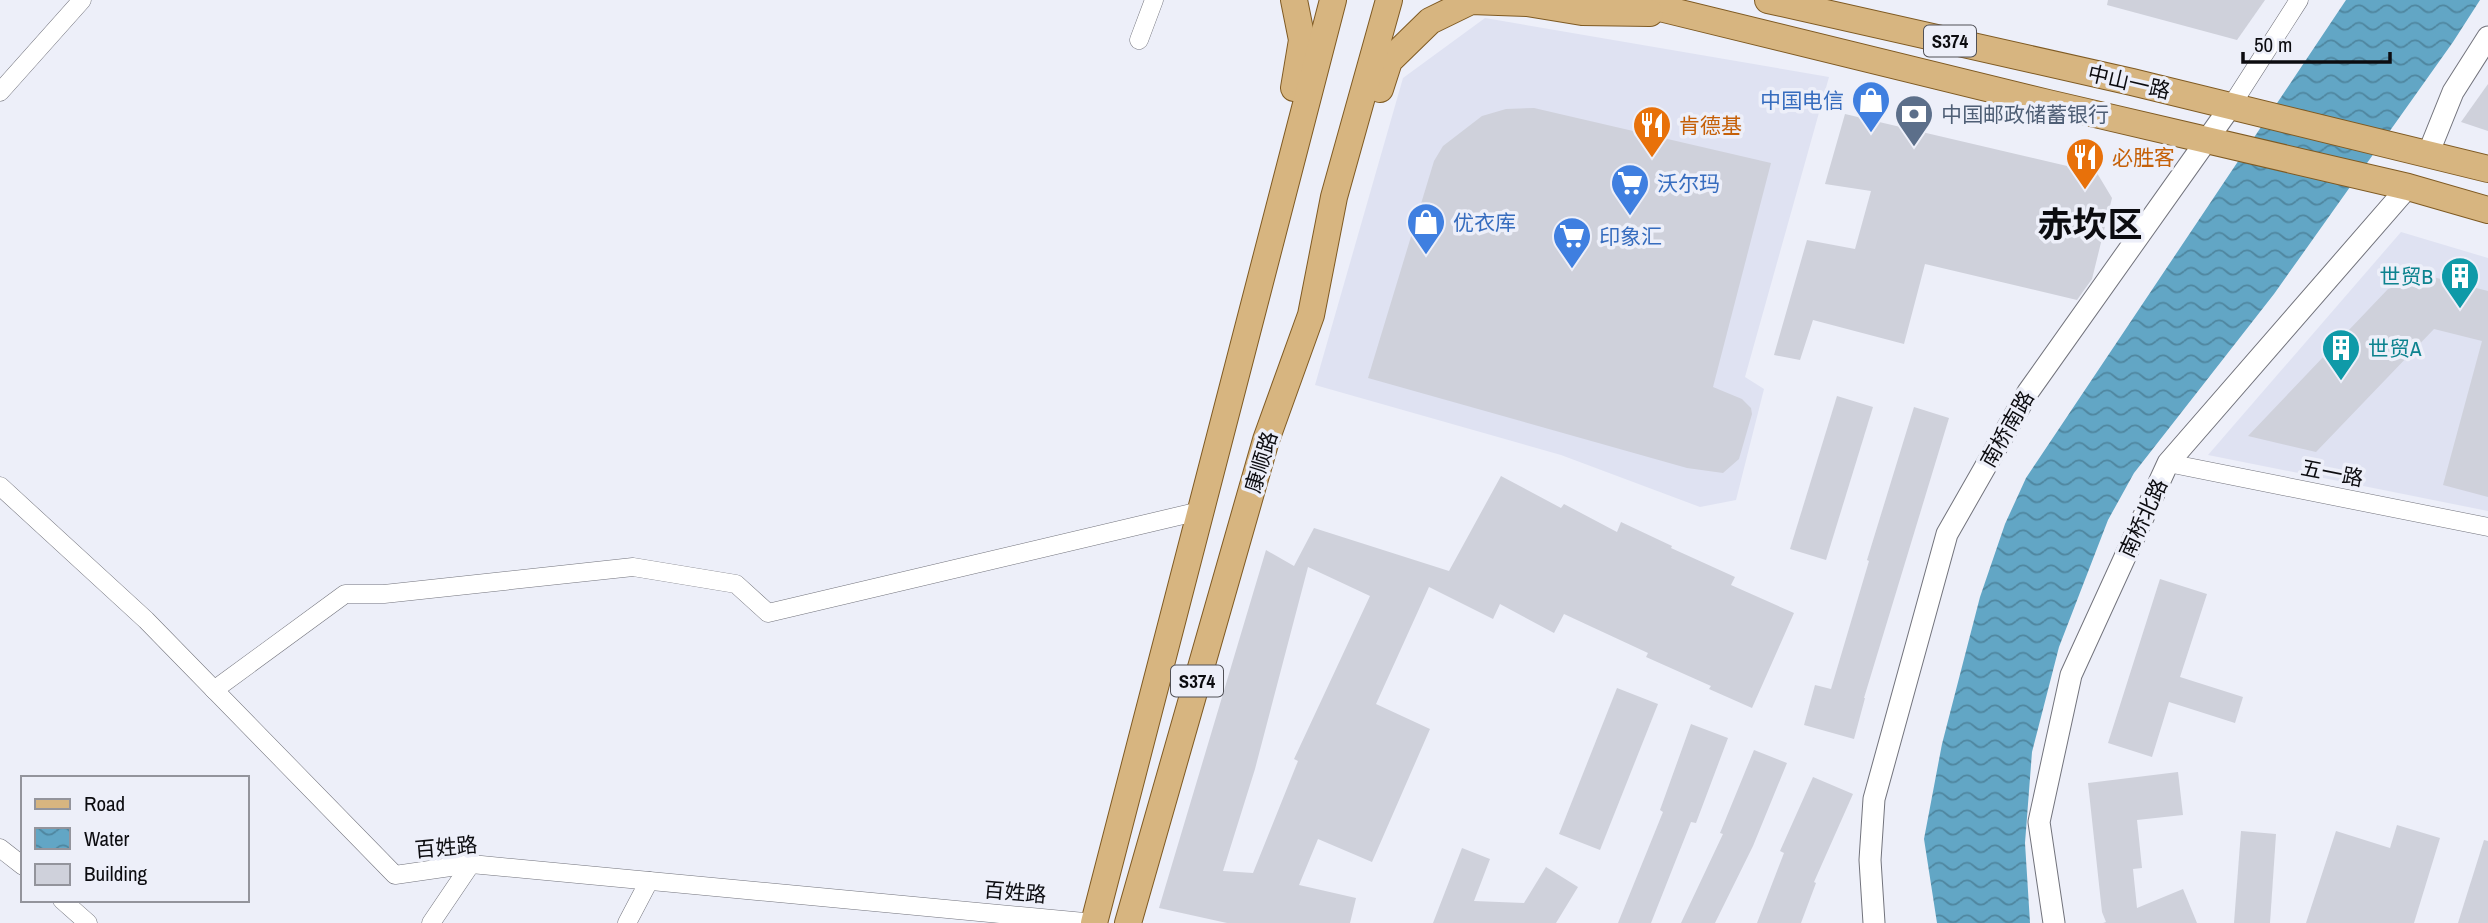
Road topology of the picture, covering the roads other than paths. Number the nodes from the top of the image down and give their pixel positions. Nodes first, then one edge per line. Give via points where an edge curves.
1 (82, 0) edge
2 (1154, 0) edge
3 (1294, 0) edge
4 (1333, 0) edge
5 (1389, 0) edge
6 (1627, 0) edge
7 (1768, 0) edge
8 (2299, 0) edge
9 (1685, 14) junction
10 (2488, 37) edge
11 (1139, 40) dead end
12 (0, 92) edge
13 (2231, 106) junction
14 (2206, 141) junction
15 (2428, 153) junction
16 (2488, 169) edge
17 (1284, 187) junction
18 (2408, 187) junction
19 (2488, 210) edge
20 (1311, 315) junction
21 (2168, 463) junction
22 (0, 486) edge
23 (1200, 511) junction
24 (2488, 527) edge
25 (214, 690) junction
26 (0, 848) edge
27 (21, 864) edge
28 (471, 864) junction
29 (649, 881) junction
30 (64, 902) edge
31 (88, 923) edge
32 (431, 923) edge
33 (627, 923) edge
34 (1095, 923) edge
35 (1129, 923) edge
36 (1874, 923) edge
37 (2054, 923) edge

1 - 12 street
2 - 11 street
3 - 17 main road via 1303,40 1289,117
4 - 17 main road, S374
5 - 20 main road, 康顺路 / S374 via 1334,197
6 - 9 main road
7 - 13 main road, 中山一路 / S374
8 - 13 street, 南桥南路
9 - 14 main road
9 - 20 main road via 1582,12 1527,3 1471,1 1430,21 1389,61
10 - 15 street via 2453,92
13 - 14 street, 南桥南路
13 - 15 main road, 中山一路 / S374
14 - 18 main road
14 - 36 street, 南桥南路 via 2028,391 1947,534 1874,799
15 - 16 main road, 中山一路 / S374
17 - 23 main road, S374
18 - 19 main road
18 - 21 street, 南桥北路
20 - 35 main road, 康顺路 / S374 via 1266,440
21 - 24 street, 五一路
21 - 37 street, 南桥北路 via 2071,675 2039,822
22 - 25 street, 百姓路 via 146,620
23 - 25 street via 768,613 736,584 633,567 384,594 345,594
23 - 34 main road, S374
25 - 28 street, 百姓路 via 395,876
26 - 27 street
28 - 29 street, 百姓路
28 - 32 street
29 - 33 street
29 - 34 street, 百姓路
30 - 31 street

